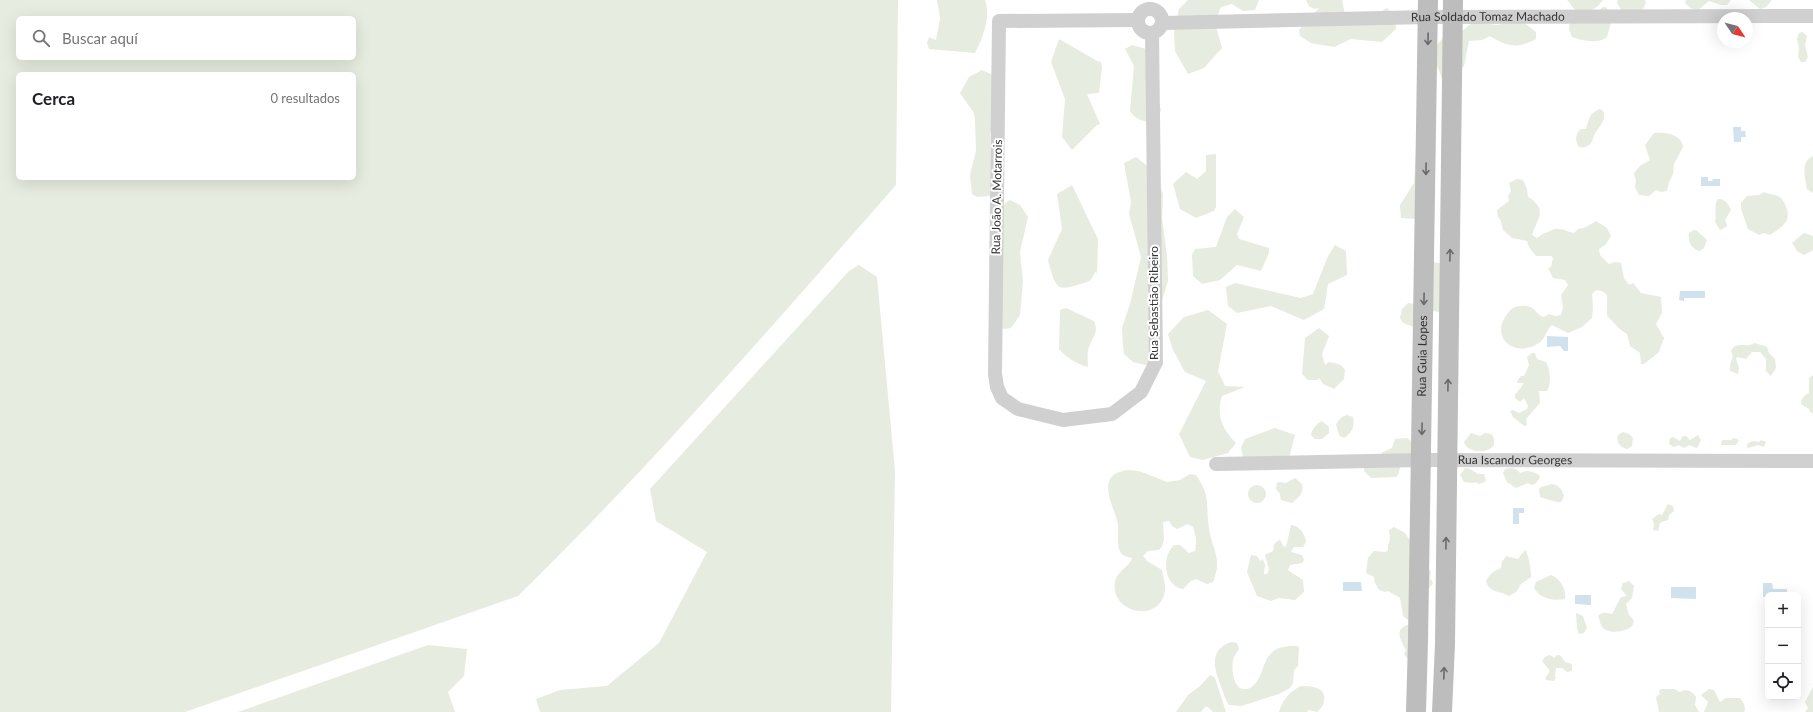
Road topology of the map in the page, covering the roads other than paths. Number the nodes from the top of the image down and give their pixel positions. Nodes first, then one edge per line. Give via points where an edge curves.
1 (1152, 4) edge
2 (1428, 9) edge
3 (1453, 9) edge
4 (1813, 16) edge
5 (1138, 20) junction
6 (1163, 23) junction
7 (1152, 33) junction
8 (995, 374) joint
9 (1421, 460) junction
10 (1447, 460) junction
11 (1813, 461) edge
12 (1216, 464) dead end
13 (1416, 712) edge
14 (1442, 712) edge

1 - 5 street via 1140,14
1 - 6 street via 1162,16
2 - 3 street, Rua Soldado Tomaz Machado
2 - 6 street, Rua Soldado Tomaz Machado
2 -> 9 main road, Rua Guia Lopes
3 - 4 street, Rua Soldado Tomaz Machado
10 -> 3 main road
5 - 7 street via 1143,32
5 - 8 street, Rua João A. Motarrois via 999,21
6 - 7 street via 1160,29
7 - 8 street, Rua Sebastião Ribeiro via 1156,362 1141,392 1112,414 1063,420 1018,410 1002,398
9 - 10 street, Rua Iscandor Georges
9 - 12 street, Rua Iscandor Georges
9 - 13 main road, Rua Guia Lopes
10 - 11 street, Rua Iscandor Georges
14 -> 10 main road

